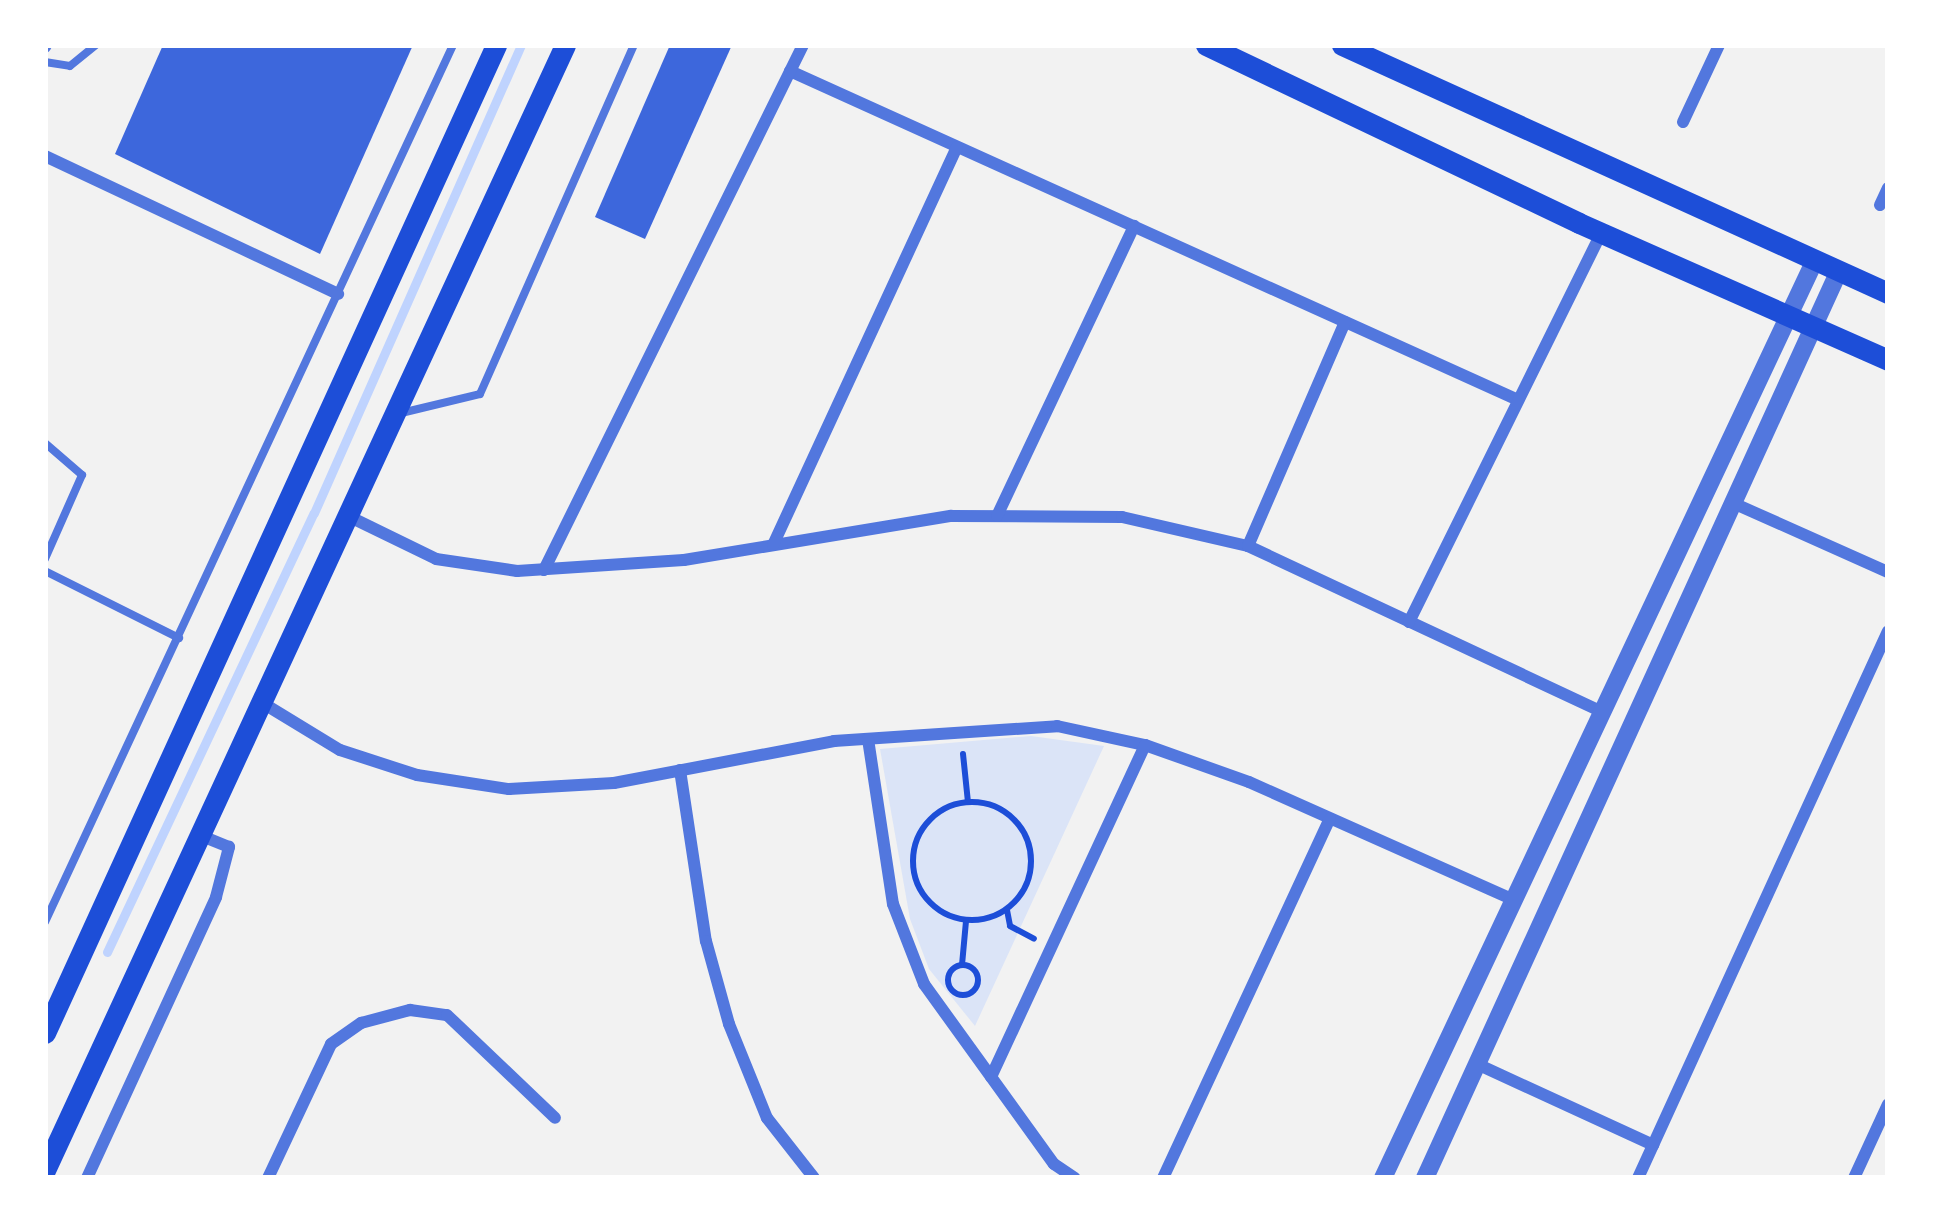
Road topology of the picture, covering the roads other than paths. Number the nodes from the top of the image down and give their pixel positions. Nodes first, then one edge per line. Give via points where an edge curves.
1 (96, 45) edge
2 (453, 45) edge
3 (496, 45) edge
4 (565, 45) edge
5 (634, 45) edge
6 (802, 45) edge
7 (1206, 45) edge
8 (1342, 45) edge
9 (1719, 45) edge
10 (45, 62) edge
11 (790, 71) junction
12 (1683, 122) dead end
13 (957, 147) junction
14 (45, 156) edge
15 (1888, 188) edge
16 (1880, 205) dead end
17 (1134, 226) junction
18 (1601, 232) junction
19 (1815, 260) junction
20 (1839, 271) junction
21 (1888, 293) edge
22 (338, 294) junction
23 (1790, 315) junction
24 (1345, 322) junction
25 (1814, 326) junction
26 (1888, 360) edge
27 (1519, 400) junction
28 (395, 414) junction
29 (45, 443) edge
30 (1733, 503) junction
31 (348, 516) junction
32 (997, 516) junction
33 (773, 545) junction
34 (1248, 547) junction
35 (45, 559) edge
36 (544, 570) junction
37 (45, 571) edge
38 (1888, 572) edge
39 (1409, 622) junction
40 (1888, 631) edge
41 (179, 638) junction
42 (261, 702) junction
43 (1602, 712) junction
44 (868, 739) junction
45 (1145, 745) junction
46 (680, 770) junction
47 (1330, 819) junction
48 (200, 835) junction
49 (1514, 900) junction
50 (45, 922) edge
51 (54, 988) edge
52 (45, 1033) edge
53 (1477, 1064) junction
54 (991, 1077) junction
55 (1888, 1104) edge
56 (555, 1118) dead end
57 (1653, 1145) junction
58 (45, 1170) edge
59 (87, 1178) edge
60 (268, 1178) edge
61 (814, 1178) edge
62 (1075, 1178) edge
63 (1163, 1178) edge
64 (1383, 1178) edge
65 (1425, 1178) edge
66 (1638, 1178) edge
67 (1854, 1178) edge

1 - 10 lane via 70,66
2 - 22 lane
3 - 51 main road
4 - 28 main road
5 - 28 lane via 480,394
6 - 11 street
7 - 18 main road
8 - 19 main road
9 - 12 street
11 - 13 street
11 - 36 street
13 - 17 street
13 - 33 street
14 - 22 street
15 - 16 street
17 - 24 street
17 - 32 street
18 - 23 main road
18 - 27 street
19 - 20 main road
19 - 23 street
20 - 21 main road
20 - 25 street
22 - 41 lane
23 - 25 main road
23 - 43 street
24 - 27 street
24 - 34 street
25 - 26 main road
25 - 30 street
27 - 39 street
28 - 31 main road
29 - 35 lane via 82,476
30 - 38 street
30 - 53 street
31 - 36 street via 436,559
31 - 42 main road
32 - 33 street
32 - 34 street via 1122,517
33 - 36 street
34 - 39 street
37 - 41 lane
39 - 43 street
40 - 57 street
41 - 50 lane
42 - 46 street via 340,750 417,775 509,789
42 - 48 main road
43 - 49 street
44 - 45 street via 1057,726
44 - 46 street
44 - 54 street via 892,904 924,984
45 - 47 street
45 - 54 street
46 - 61 street via 706,941 729,1024 767,1118
47 - 49 street
47 - 63 street
48 - 58 main road
48 - 59 street via 229,847 216,897
49 - 64 street
51 - 52 main road
53 - 57 street
53 - 65 street
54 - 62 street via 1054,1164
55 - 67 street
56 - 60 street via 447,1015 410,1010 362,1023 331,1045
57 - 66 street

